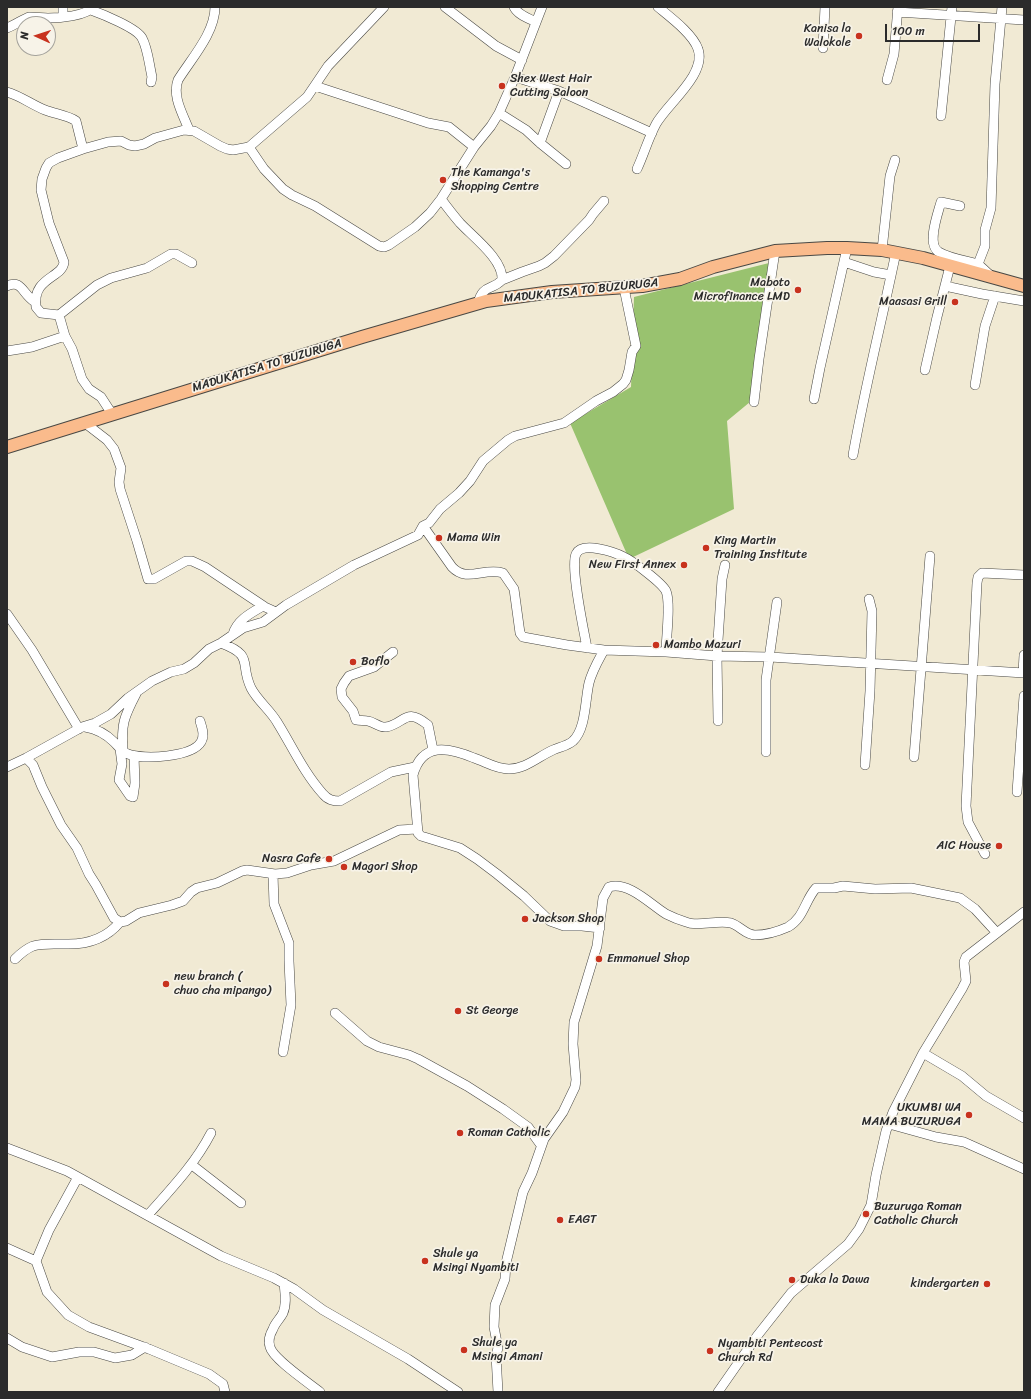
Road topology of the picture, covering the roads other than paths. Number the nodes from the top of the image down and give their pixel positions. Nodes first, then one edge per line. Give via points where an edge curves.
1 (63, 7) edge
2 (215, 7) edge
3 (384, 7) edge
4 (445, 7) edge
5 (514, 7) edge
6 (542, 7) edge
7 (658, 7) edge
8 (825, 7) edge
9 (1002, 7) edge
10 (92, 8) edge
11 (897, 10) edge
12 (951, 11) edge
13 (63, 17) junction
14 (1001, 19) junction
15 (1024, 20) edge
16 (536, 22) junction
17 (7, 28) edge
18 (823, 48) dead end
19 (522, 60) junction
20 (515, 77) junction
21 (887, 80) dead end
22 (151, 82) dead end
23 (315, 86) junction
24 (559, 90) junction
25 (7, 92) edge
26 (499, 114) junction
27 (941, 116) dead end
28 (189, 130) junction
29 (652, 133) junction
30 (540, 143) junction
31 (250, 147) junction
32 (474, 147) junction
33 (83, 149) junction
34 (895, 160) dead end
35 (566, 164) dead end
36 (637, 169) dead end
37 (441, 199) junction
38 (604, 201) dead end
39 (960, 206) dead end
40 (847, 248) junction
41 (882, 250) junction
42 (775, 252) junction
43 (896, 252) junction
44 (844, 262) junction
45 (192, 263) dead end
46 (978, 264) junction
47 (950, 266) junction
48 (891, 275) junction
49 (991, 276) junction
50 (502, 280) junction
51 (7, 286) edge
52 (945, 286) junction
53 (1024, 286) edge
54 (624, 288) junction
55 (995, 296) junction
56 (1024, 300) edge
57 (35, 302) junction
58 (478, 304) junction
59 (60, 315) junction
60 (65, 336) junction
61 (7, 351) edge
62 (925, 370) dead end
63 (975, 385) dead end
64 (814, 399) dead end
65 (754, 402) dead end
66 (112, 414) junction
67 (85, 423) junction
68 (7, 447) edge
69 (853, 455) dead end
70 (423, 526) junction
71 (930, 556) dead end
72 (725, 565) dead end
73 (1024, 575) edge
74 (869, 599) dead end
75 (777, 602) dead end
76 (263, 606) junction
77 (276, 612) junction
78 (7, 614) edge
79 (233, 635) junction
80 (221, 643) junction
81 (587, 648) junction
82 (604, 650) junction
83 (393, 652) dead end
84 (666, 652) junction
85 (1024, 655) edge
86 (717, 656) junction
87 (770, 657) junction
88 (871, 663) junction
89 (922, 667) junction
90 (973, 670) junction
91 (1024, 673) edge
92 (136, 692) junction
93 (1024, 696) edge
94 (200, 721) dead end
95 (718, 721) dead end
96 (82, 728) junction
97 (122, 750) junction
98 (433, 750) junction
99 (766, 752) dead end
100 (134, 756) junction
101 (914, 757) dead end
102 (26, 758) junction
103 (865, 765) dead end
104 (7, 767) edge
105 (415, 767) junction
106 (1017, 792) dead end
107 (417, 829) junction
108 (985, 854) dead end
109 (273, 874) junction
110 (1024, 912) edge
111 (120, 922) junction
112 (600, 928) junction
113 (997, 933) junction
114 (15, 959) dead end
115 (336, 1013) dead end
116 (283, 1052) dead end
117 (923, 1053) junction
118 (1024, 1118) edge
119 (889, 1124) junction
120 (211, 1134) dead end
121 (541, 1145) junction
122 (7, 1148) edge
123 (192, 1165) junction
124 (1024, 1169) edge
125 (78, 1177) junction
126 (241, 1203) dead end
127 (148, 1215) junction
128 (7, 1248) edge
129 (36, 1262) junction
130 (284, 1283) junction
131 (7, 1338) edge
132 (145, 1347) junction
133 (225, 1392) edge
134 (320, 1392) edge
135 (458, 1392) edge
136 (498, 1392) edge
137 (718, 1392) edge

1 - 13 street
2 - 28 street via 208,34 176,85 176,96
3 - 23 street via 328,66
4 - 19 street via 492,43
5 - 16 street via 516,11
6 - 16 street
7 - 29 street via 696,44 699,56 694,75 666,109
8 - 18 street
9 - 14 street
10 - 13 street
10 - 22 street via 139,33 152,77
11 - 12 street
11 - 21 street via 894,54
12 - 14 street
12 - 27 street
13 - 17 street via 28,17
14 - 15 street
14 - 46 street via 995,84 991,208
16 - 19 street
19 - 20 street
20 - 24 street
20 - 26 street
23 - 31 street via 307,97
23 - 32 street via 416,120 449,127
24 - 29 street
24 - 30 street
25 - 33 street via 76,121
26 - 30 street via 526,130
26 - 32 street
28 - 31 street via 227,149
28 - 33 street via 154,138 139,145 116,141
29 - 36 street
30 - 35 street
31 - 37 street via 264,169 283,189 379,246 389,245 415,226
32 - 37 street
33 - 57 street via 49,163 42,179 41,190 49,223 64,262 62,268 43,282 38,289
34 - 41 street via 890,176
37 - 50 street via 450,212 489,252 501,270
38 - 50 street via 554,256 539,266
39 - 46 street via 941,202 932,238 934,248 938,252
40 - 41 main road, MADUKATISA TO BUZURUGA
40 - 42 main road, MADUKATISA TO BUZURUGA
40 - 44 street
41 - 43 main road, MADUKATISA TO BUZURUGA
42 - 54 main road, MADUKATISA TO BUZURUGA via 713,267 680,279
42 - 65 street via 758,359
43 - 47 main road, MADUKATISA TO BUZURUGA
43 - 48 street
44 - 48 street
44 - 64 street
45 - 59 street via 171,254 142,270 111,278 97,285
46 - 49 street
47 - 49 main road, MADUKATISA TO BUZURUGA
47 - 52 street
48 - 69 street
49 - 53 main road, MADUKATISA TO BUZURUGA
50 - 58 street via 482,292
51 - 57 street via 17,284 28,298
52 - 55 street
52 - 62 street
54 - 58 main road, MADUKATISA TO BUZURUGA via 552,292
54 - 70 street via 636,346 632,352 626,380 613,392 564,423 508,440 483,461 459,493
55 - 56 street
55 - 63 street via 986,321
57 - 59 street via 41,313
58 - 66 main road, MADUKATISA TO BUZURUGA
59 - 60 street
60 - 61 street via 32,347
60 - 66 street via 82,379 89,389 101,397
66 - 67 main road, MADUKATISA TO BUZURUGA
67 - 68 main road, MADUKATISA TO BUZURUGA
67 - 76 street via 109,442 116,454 121,468 120,489 148,579 154,579 186,561 192,561 210,570
70 - 77 street via 418,535 354,565
70 - 81 street via 457,572 463,575 503,573 514,589 520,634 523,637
71 - 89 street
72 - 86 street
73 - 90 street via 982,573 978,577
74 - 88 street via 872,611
75 - 87 street
76 - 77 street
76 - 79 street via 241,621 234,629
77 - 79 street via 263,622 243,628
78 - 96 street
79 - 80 street
80 - 92 street via 184,669 152,681
80 - 105 street via 245,659 251,687 328,799 340,800 391,772
81 - 82 street
81 - 84 street via 574,564 575,555 582,548 612,552 624,557 664,588 668,606
82 - 84 street
82 - 98 street via 589,681 579,731 564,747 527,764 509,769 496,767 464,754
83 - 98 street via 370,670 349,676 344,682 342,697 353,711 356,720 369,721 382,727 411,716 419,718 428,724
84 - 86 street
85 - 91 street
86 - 87 street
86 - 95 street
87 - 88 street
87 - 99 street via 766,680
88 - 89 street
88 - 103 street
89 - 90 street
89 - 101 street
90 - 91 street
90 - 108 street via 966,810 968,822
92 - 96 street via 110,714
92 - 97 street via 122,729
93 - 106 street
94 - 100 street via 203,738 196,748 187,752
96 - 97 street via 93,728 107,736
96 - 102 street
97 - 100 street
97 - 100 street via 119,780 132,797 135,784
98 - 105 street via 421,757
102 - 104 street
102 - 111 street via 34,765 61,825 77,848 114,918
105 - 107 street via 413,782
107 - 109 street via 394,832 334,861
107 - 112 street via 425,839 460,848 477,859 519,892 550,921 564,926
109 - 111 street via 242,871 218,883 194,890 183,901 172,906 139,913
109 - 116 street via 274,904 289,943 291,1005
110 - 113 street
111 - 114 street via 114,930 99,939 80,943 32,946
112 - 113 street via 603,898 607,889 612,886 635,892 667,914 688,923 732,924 754,935 773,932 795,922 816,888 848,886 875,889 911,888 960,898 975,909
112 - 121 street via 574,1022 575,1087 563,1112
113 - 117 street via 966,957 966,981 962,990
115 - 121 street via 367,1041 418,1059 503,1109 528,1127
117 - 118 street via 962,1076 986,1096
117 - 119 street
119 - 124 street via 964,1142
119 - 137 street via 871,1205 859,1229 848,1244 790,1293
120 - 123 street
121 - 136 street via 518,1208 504,1279 495,1305
122 - 125 street
123 - 126 street
123 - 127 street
125 - 127 street
125 - 129 street via 49,1230
127 - 130 street via 221,1256
128 - 129 street
129 - 132 street via 47,1292 68,1315 89,1327
130 - 134 street via 285,1306 269,1337 270,1347 276,1357
130 - 135 street via 323,1310 408,1359
131 - 132 street via 22,1347 52,1357 94,1352 116,1358 132,1355
132 - 133 street via 209,1374 223,1384

